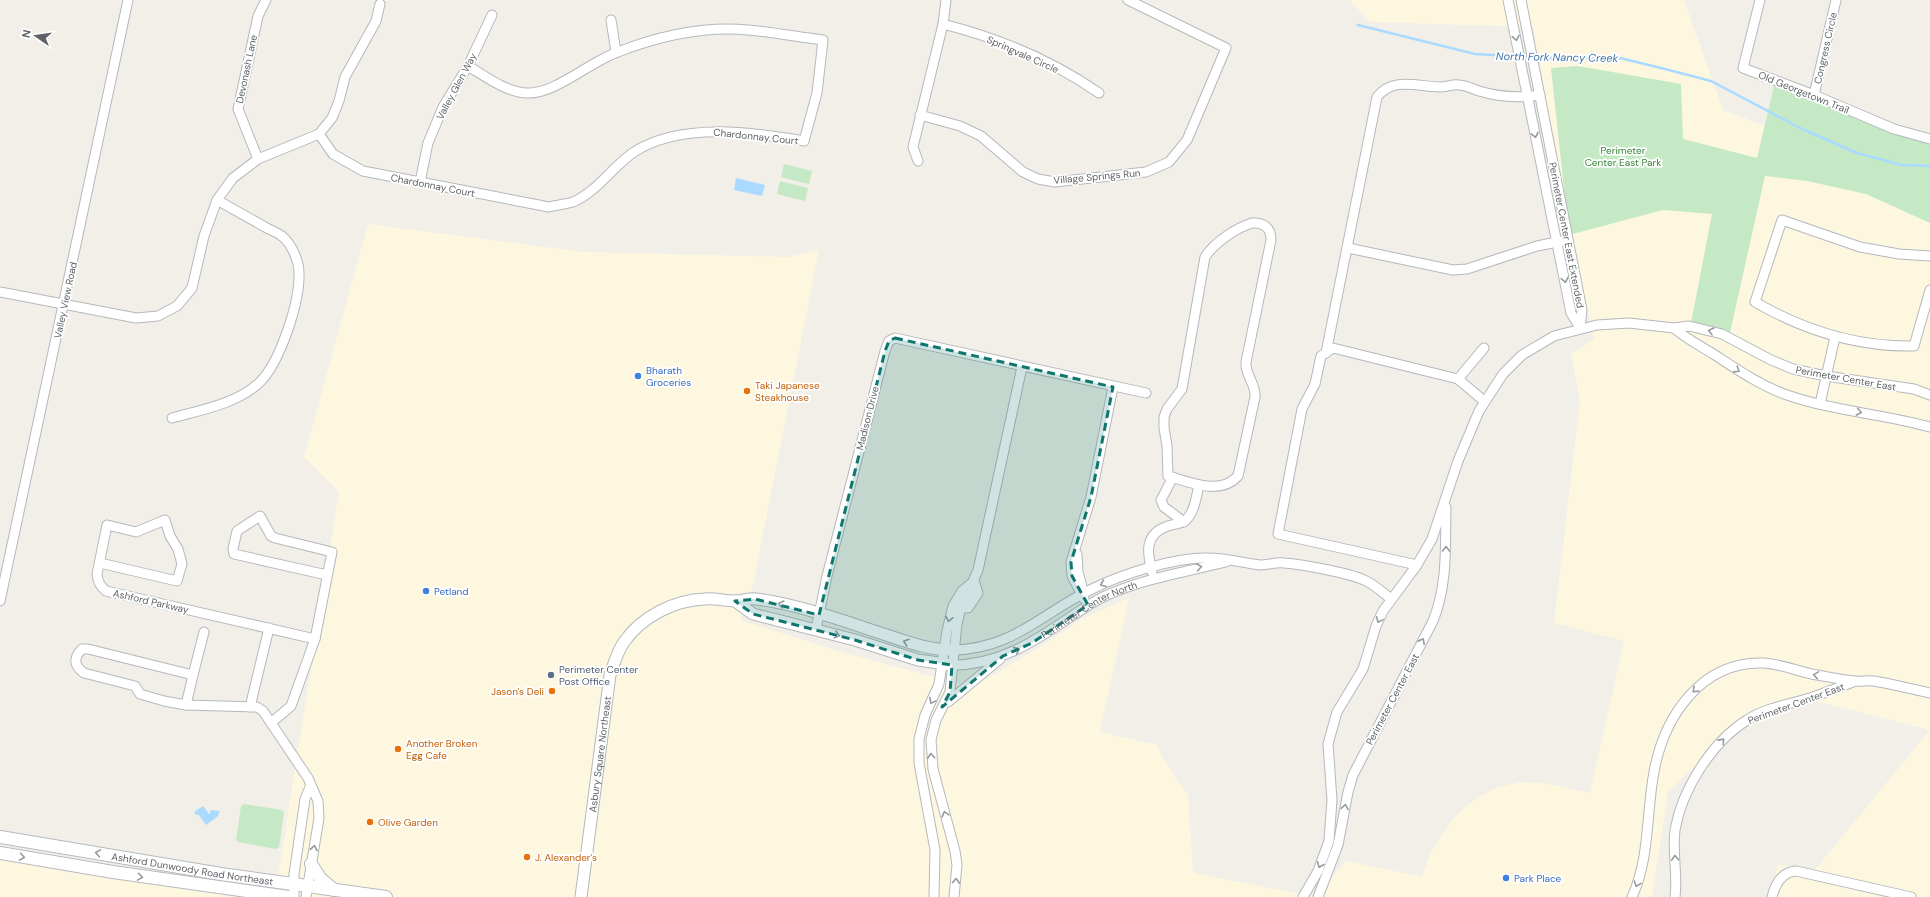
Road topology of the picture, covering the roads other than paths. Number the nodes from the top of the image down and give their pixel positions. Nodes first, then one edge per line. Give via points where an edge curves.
1 (128, 0) edge
2 (266, 0) edge
3 (946, 0) edge
4 (1128, 0) edge
5 (1508, 0) edge
6 (1521, 0) edge
7 (1760, 0) edge
8 (1836, 0) edge
9 (380, 4) dead end
10 (492, 15) dead end
11 (611, 20) dead end
12 (943, 24) junction
13 (616, 52) junction
14 (468, 66) junction
15 (1099, 93) dead end
16 (1540, 95) junction
17 (1814, 95) junction
18 (1527, 97) junction
19 (920, 115) junction
20 (320, 134) junction
21 (1930, 140) edge
22 (258, 159) junction
23 (918, 161) dead end
24 (420, 182) junction
25 (216, 200) junction
26 (1568, 240) junction
27 (1557, 242) junction
28 (1348, 248) junction
29 (1930, 256) edge
30 (1930, 290) edge
31 (0, 292) edge
32 (64, 304) junction
33 (1580, 328) junction
34 (1674, 328) junction
35 (1835, 338) junction
36 (1484, 348) dead end
37 (1326, 353) junction
38 (1022, 367) junction
39 (1826, 376) junction
40 (1458, 379) junction
41 (1113, 386) junction
42 (1146, 393) dead end
43 (1930, 395) edge
44 (1484, 401) junction
45 (1820, 404) junction
46 (172, 418) dead end
47 (1930, 427) edge
48 (1173, 477) junction
49 (1199, 485) junction
50 (1446, 499) junction
51 (1184, 522) junction
52 (1229, 561) junction
53 (100, 563) junction
54 (1418, 565) junction
55 (1151, 568) junction
56 (327, 576) junction
57 (1154, 580) junction
58 (974, 581) junction
59 (1083, 594) junction
60 (1391, 599) junction
61 (0, 601) edge
62 (735, 601) junction
63 (1088, 605) junction
64 (819, 615) junction
65 (269, 628) junction
66 (816, 629) junction
67 (204, 632) dead end
68 (316, 639) junction
69 (948, 650) junction
70 (1003, 656) junction
71 (947, 664) junction
72 (193, 675) junction
73 (1854, 681) junction
74 (1930, 693) edge
75 (186, 705) junction
76 (250, 707) junction
77 (942, 707) junction
78 (272, 722) junction
79 (310, 787) junction
80 (1332, 793) junction
81 (0, 837) edge
82 (0, 853) edge
83 (1332, 862) junction
84 (311, 864) junction
85 (294, 884) junction
86 (334, 890) junction
87 (307, 892) edge
88 (289, 897) edge
89 (294, 897) edge
90 (386, 897) edge
91 (581, 897) edge
92 (934, 897) edge
93 (954, 897) edge
94 (1303, 897) edge
95 (1318, 897) edge
96 (1632, 897) edge
97 (1674, 897) edge
98 (1772, 897) edge
99 (1911, 897) edge

1 - 32 street, Valley View Road
2 - 22 street, Devonash Lane via 258,16 238,109
3 - 12 street
4 - 19 street, Village Springs Run via 1226,48 1187,140 1169,162 1146,172 1055,182 1038,179 1024,172 981,136 960,126
5 -> 18 street, Perimeter Center East Extended
6 - 16 street, Perimeter Center East Extended
7 - 17 street, Old Georgetown Trail via 1743,68
8 - 17 street, Congress Circle
9 - 20 street via 376,21 345,77 332,118
10 - 14 street, Valley Glen Way
11 - 13 street
12 - 15 street, Springvale Circle via 975,32 1005,44 1078,79
12 - 19 street
13 - 14 street, Chardonnay Court via 546,90 528,94 504,87
13 - 24 street, Chardonnay Court via 694,31 748,30 823,40 817,93 804,142 707,131 665,137 635,152 590,192 573,202 549,207
14 - 24 street, Valley Glen Way via 443,108 428,143
16 - 18 street
16 - 26 street, Perimeter Center East Extended
17 - 21 street, Old Georgetown Trail via 1894,130
18 -> 27 street, Perimeter Center East Extended
18 - 28 street via 1481,92 1460,85 1440,87 1410,84 1382,90 1377,97
19 - 23 street via 913,147
20 - 22 street
20 - 24 street, Chardonnay Court via 333,154 363,171
22 - 25 street via 233,178
25 - 32 street via 204,236 192,288 177,306 158,316 136,318
25 - 46 street via 283,237 295,253 299,272 296,299 272,368 258,383 221,404
26 - 27 street
26 - 33 street, Perimeter Center East Extended via 1582,310
27 - 28 street via 1467,269 1453,270
27 -> 33 street, Perimeter Center East Extended via 1571,313
28 - 37 street
29 - 35 street via 1860,247 1782,220 1755,302 1783,319
30 - 35 street via 1914,346 1891,346
31 - 32 street
32 - 61 street, Valley View Road
33 - 34 street, Perimeter Center East via 1629,323
33 - 44 street, Perimeter Center East via 1554,336 1522,355 1503,374
39 -> 34 street, Perimeter Center East via 1793,369 1722,334 1689,326
34 -> 45 street via 1685,338 1759,383 1787,395
35 - 39 street
36 - 40 street
37 - 40 street via 1333,348
37 - 54 street via 1321,356 1315,384 1302,409 1278,534
38 - 41 street, Madison Drive
38 - 58 street
38 - 64 street, Madison Drive via 895,338 889,341
39 - 43 street, Perimeter Center East via 1914,389
39 - 45 street
40 - 44 street
41 - 42 street, Madison Drive
41 - 59 street via 1091,497 1073,554 1072,576
44 - 50 street, Perimeter Center East via 1458,460
45 -> 47 street
48 - 49 street
48 - 49 street via 1168,476 1164,417 1167,408 1182,389 1206,257 1211,249 1241,227 1261,223 1270,231 1271,240 1246,362 1246,371 1255,386 1255,397 1240,472 1235,480 1226,484
48 - 51 street via 1161,500 1164,507
49 - 51 street via 1193,510
50 - 54 street, Perimeter Center East via 1432,539
83 -> 50 street, Perimeter Center East via 1340,839 1353,775 1433,621 1440,602 1445,570
51 - 55 street via 1159,529 1152,537 1148,554
52 - 55 street, Perimeter Center North via 1200,558
57 -> 52 street, Perimeter Center North
52 - 60 street, Perimeter Center North via 1260,565 1289,563 1353,576 1370,583
53 - 53 street, Ashford Parkway via 107,525 136,532 165,520 182,564 178,581
53 - 65 street, Ashford Parkway via 98,581 106,591
54 - 60 street, Perimeter Center East
55 - 57 street
55 -> 59 street, Perimeter Center North via 1116,579
56 - 56 street via 234,554 238,531 260,516 271,536 332,552
56 - 68 street
57 - 63 street, Perimeter Center North via 1107,595
58 - 69 street via 961,608
58 -> 69 street via 962,591 953,606
59 - 63 street
59 - 69 street, Perimeter Center North via 1008,639 975,649
60 -> 80 street, Perimeter Center East via 1378,622 1363,669 1341,704 1331,729 1328,751
64 -> 62 street, Asbury Square Northeast via 755,599
62 - 66 street via 752,614
62 - 91 street, Asbury Square Northeast via 704,599 669,607 633,631 617,654 609,683
70 -> 63 street, Perimeter Center North via 1032,643
64 - 66 street, Madison Drive
69 -> 64 street, Asbury Square Northeast via 916,645
65 - 68 street, Ashford Parkway
65 - 76 street
66 -> 71 street via 918,660
67 - 72 street
68 - 78 street via 291,706
69 - 71 street
70 - 71 street, Perimeter Center North via 977,663
70 - 77 street
71 - 77 street via 950,692
71 -> 92 street via 927,709 919,745 919,763 935,850
72 - 75 street
72 - 75 street via 88,649 82,649 76,656 77,669 84,673 135,686 140,694
73 - 74 street, Perimeter Center East via 1872,681
73 -> 96 street, Perimeter Center East via 1773,664 1756,663 1720,671 1694,690 1674,716 1660,750 1651,790 1644,860
97 -> 73 street, Perimeter Center East via 1675,831 1680,810 1695,777 1713,752 1747,719
75 - 76 street
76 - 78 street via 257,707 263,711
93 -> 77 street via 957,865 955,851 931,758 933,729
78 - 79 street via 308,778
84 -> 79 street via 320,809 316,794
79 - 85 street via 305,799
80 - 83 street via 1337,804
80 -> 94 street, Perimeter Center East via 1329,841 1318,871
85 -> 81 main road, Ashford Dunwoody Road Northeast
82 -> 88 main road, Ashford Dunwoody Road Northeast
83 - 95 street, Perimeter Center East
84 - 86 main road via 320,878
84 - 87 street
85 - 87 main road, Ashford Dunwoody Road Northeast
85 - 89 street
86 - 87 main road, Ashford Dunwoody Road Northeast
86 - 90 main road, Ashford Dunwoody Road Northeast
98 - 99 street via 1777,882 1790,871 1796,871

